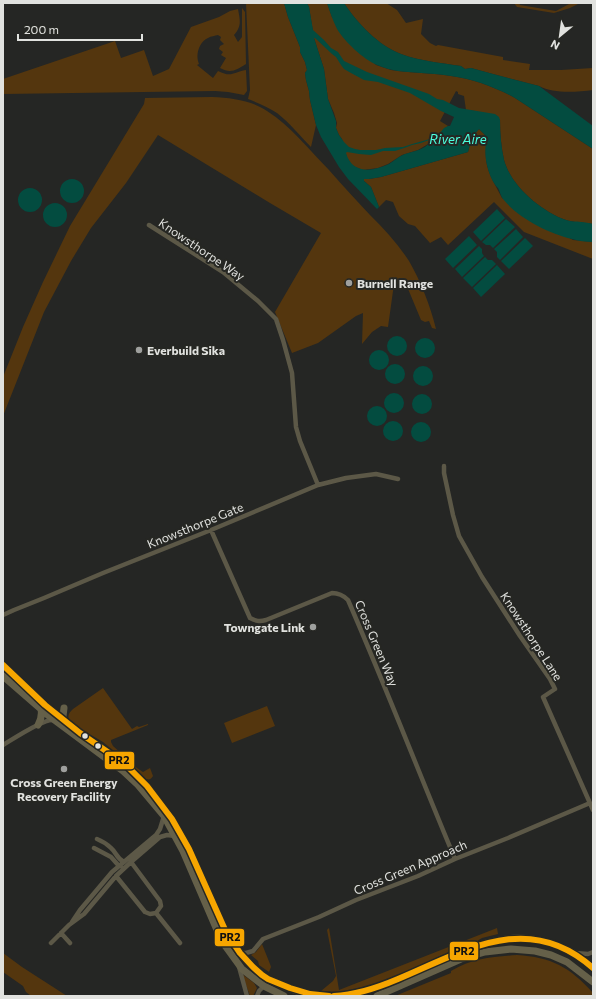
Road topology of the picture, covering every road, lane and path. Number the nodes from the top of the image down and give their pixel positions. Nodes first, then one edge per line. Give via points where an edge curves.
1 (149, 225) dead end
2 (444, 466) dead end
3 (398, 479) dead end
4 (318, 485) junction
5 (211, 530) junction
6 (3, 614) edge
7 (3, 665) edge
8 (3, 676) edge
9 (64, 708) dead end
10 (41, 709) junction
11 (55, 720) junction
12 (64, 720) junction
13 (38, 725) junction
14 (3, 745) edge
15 (590, 803) junction
16 (593, 810) edge
17 (164, 816) junction
18 (175, 836) junction
19 (97, 838) dead end
20 (94, 848) dead end
21 (455, 859) junction
22 (124, 862) junction
23 (131, 862) junction
24 (118, 867) junction
25 (116, 876) junction
26 (81, 913) junction
27 (156, 913) junction
28 (61, 933) junction
29 (51, 943) dead end
30 (70, 943) dead end
31 (180, 943) dead end
32 (571, 952) junction
33 (593, 952) edge
34 (241, 953) junction
35 (592, 965) edge
36 (239, 966) junction
37 (581, 973) junction
38 (593, 976) edge
39 (593, 982) edge
40 (269, 984) junction
41 (247, 996) edge
42 (257, 996) edge
43 (284, 996) edge
44 (297, 996) edge
45 (329, 996) edge
46 (334, 996) edge
47 (377, 996) edge

1 - 4 street, Knowsthorpe Way via 223,272 276,319 292,373 298,434
2 - 15 street, Knowsthorpe Lane via 459,536 482,577 555,689 543,697
3 - 4 street, Knowsthorpe Gate via 376,474
4 - 5 street, Knowsthorpe Gate
5 - 6 street, Knowsthorpe Gate
5 - 21 street, Cross Green Way via 250,618 260,622 332,593 338,593 348,600
7 - 12 highway
8 - 10 highway
9 - 12 highway
10 - 11 highway
10 - 13 highway
11 - 13 street
11 - 17 highway via 123,771
12 - 34 highway via 150,783 189,850 226,932
13 - 14 street
15 - 16 street, Knowsthorpe Lane
15 - 21 street, Cross Green Approach
17 - 18 highway
17 - 22 street via 156,835
18 - 23 street via 160,837
18 - 36 highway via 217,930
19 - 22 street via 113,849 116,856
20 - 24 street via 111,857
21 - 34 street, Cross Green Approach via 263,939 253,951
22 - 24 street
23 - 24 street
23 - 25 street
23 - 27 street via 160,901 161,906
24 - 25 street
24 - 26 street
25 - 26 street
25 - 27 street via 145,912
26 - 28 street
27 - 31 street
28 - 29 street
28 - 30 street
32 - 33 street
32 - 35 highway
32 - 46 highway via 540,940 499,940 459,952 366,992
34 - 40 highway
35 - 37 highway
35 - 38 highway via 589,970
36 - 40 highway
36 - 41 street
37 - 39 highway
37 - 47 highway via 567,962 551,955 511,949 485,952 461,959
40 - 42 street via 259,991
40 - 43 highway
40 - 44 highway
40 - 45 highway via 307,994

